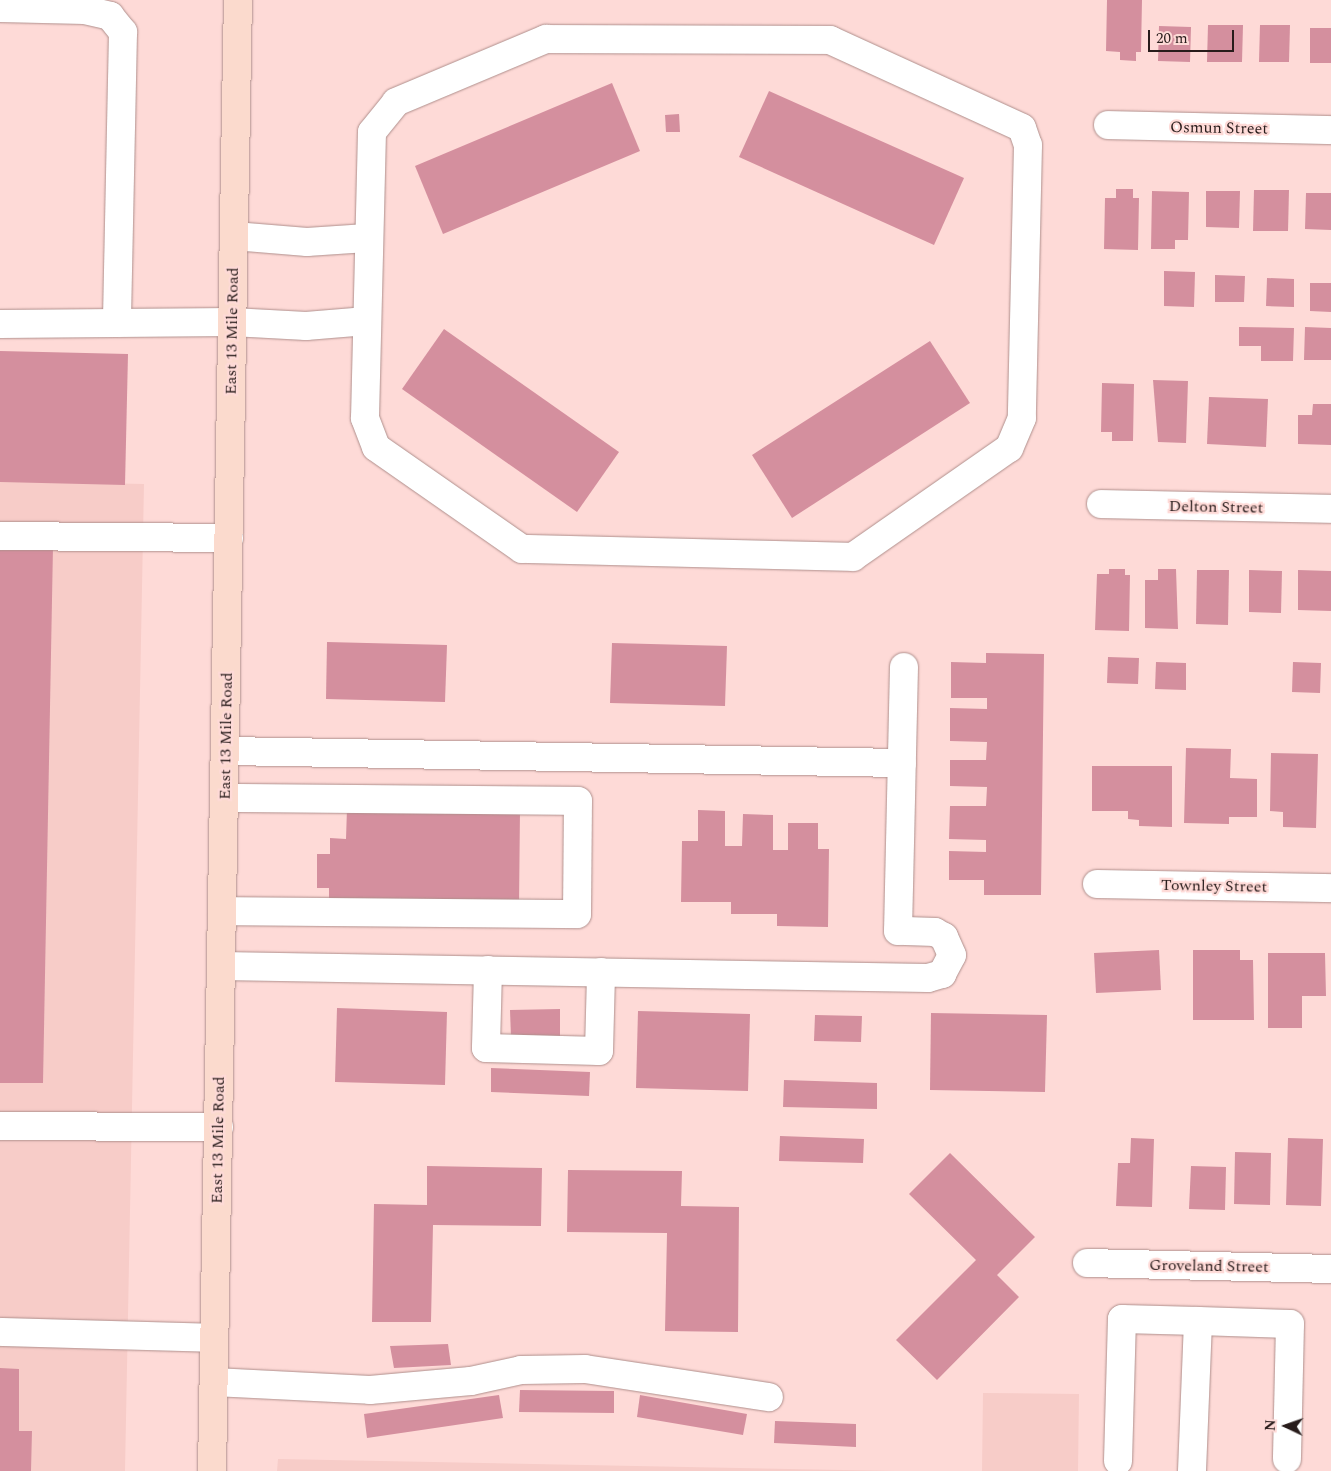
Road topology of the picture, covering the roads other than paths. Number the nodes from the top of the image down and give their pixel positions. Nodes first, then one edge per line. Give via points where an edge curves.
1 (238, 0) edge
2 (0, 8) edge
3 (1108, 125) dead end
4 (1331, 130) edge
5 (234, 236) junction
6 (367, 238) junction
7 (232, 322) junction
8 (367, 322) junction
9 (116, 323) junction
10 (0, 324) edge
11 (1101, 504) dead end
12 (1331, 509) edge
13 (0, 536) edge
14 (229, 538) junction
15 (904, 667) dead end
16 (227, 751) junction
17 (902, 763) junction
18 (224, 798) junction
19 (1097, 884) dead end
20 (1331, 888) edge
21 (222, 911) junction
22 (221, 966) junction
23 (488, 970) junction
24 (601, 972) junction
25 (0, 1126) edge
26 (219, 1127) junction
27 (1087, 1263) dead end
28 (1331, 1269) edge
29 (1198, 1321) junction
30 (0, 1332) edge
31 (214, 1338) junction
32 (214, 1382) junction
33 (769, 1397) dead end
34 (1287, 1459) dead end
35 (1118, 1461) dead end
36 (212, 1471) edge
37 (1192, 1471) edge

1 - 5 main road, East 13 Mile Road
2 - 9 street via 85,10 110,16 123,32
3 - 4 street, Osmun Street
5 - 6 street via 308,242
5 - 7 main road, East 13 Mile Road
6 - 8 street
6 - 8 street via 372,132 388,108 546,39 830,40 1014,123 1022,128 1028,145 1022,418 1017,436 1002,454 853,557 522,549 376,447 365,418
7 - 8 street via 306,326
7 - 9 street
7 - 14 main road, East 13 Mile Road
9 - 10 street
11 - 12 street, Delton Street
13 - 14 street
14 - 16 main road, East 13 Mile Road
15 - 17 street
16 - 17 street
16 - 18 main road, East 13 Mile Road
17 - 24 street via 898,931 934,932 944,937 952,955 942,974 919,978
18 - 21 main road, East 13 Mile Road
18 - 21 street via 578,800 577,914
19 - 20 street, Townley Street
21 - 22 main road, East 13 Mile Road
22 - 23 street
22 - 26 main road, East 13 Mile Road
23 - 24 street
23 - 24 street via 486,1048 599,1051
25 - 26 street
26 - 31 main road, East 13 Mile Road
27 - 28 street, Groveland Street
29 - 34 street via 1290,1324
29 - 35 street via 1122,1319
29 - 37 street
30 - 31 street
31 - 32 main road, East 13 Mile Road
32 - 33 street via 370,1390 471,1381 521,1370 576,1369 618,1371
32 - 36 main road, East 13 Mile Road

